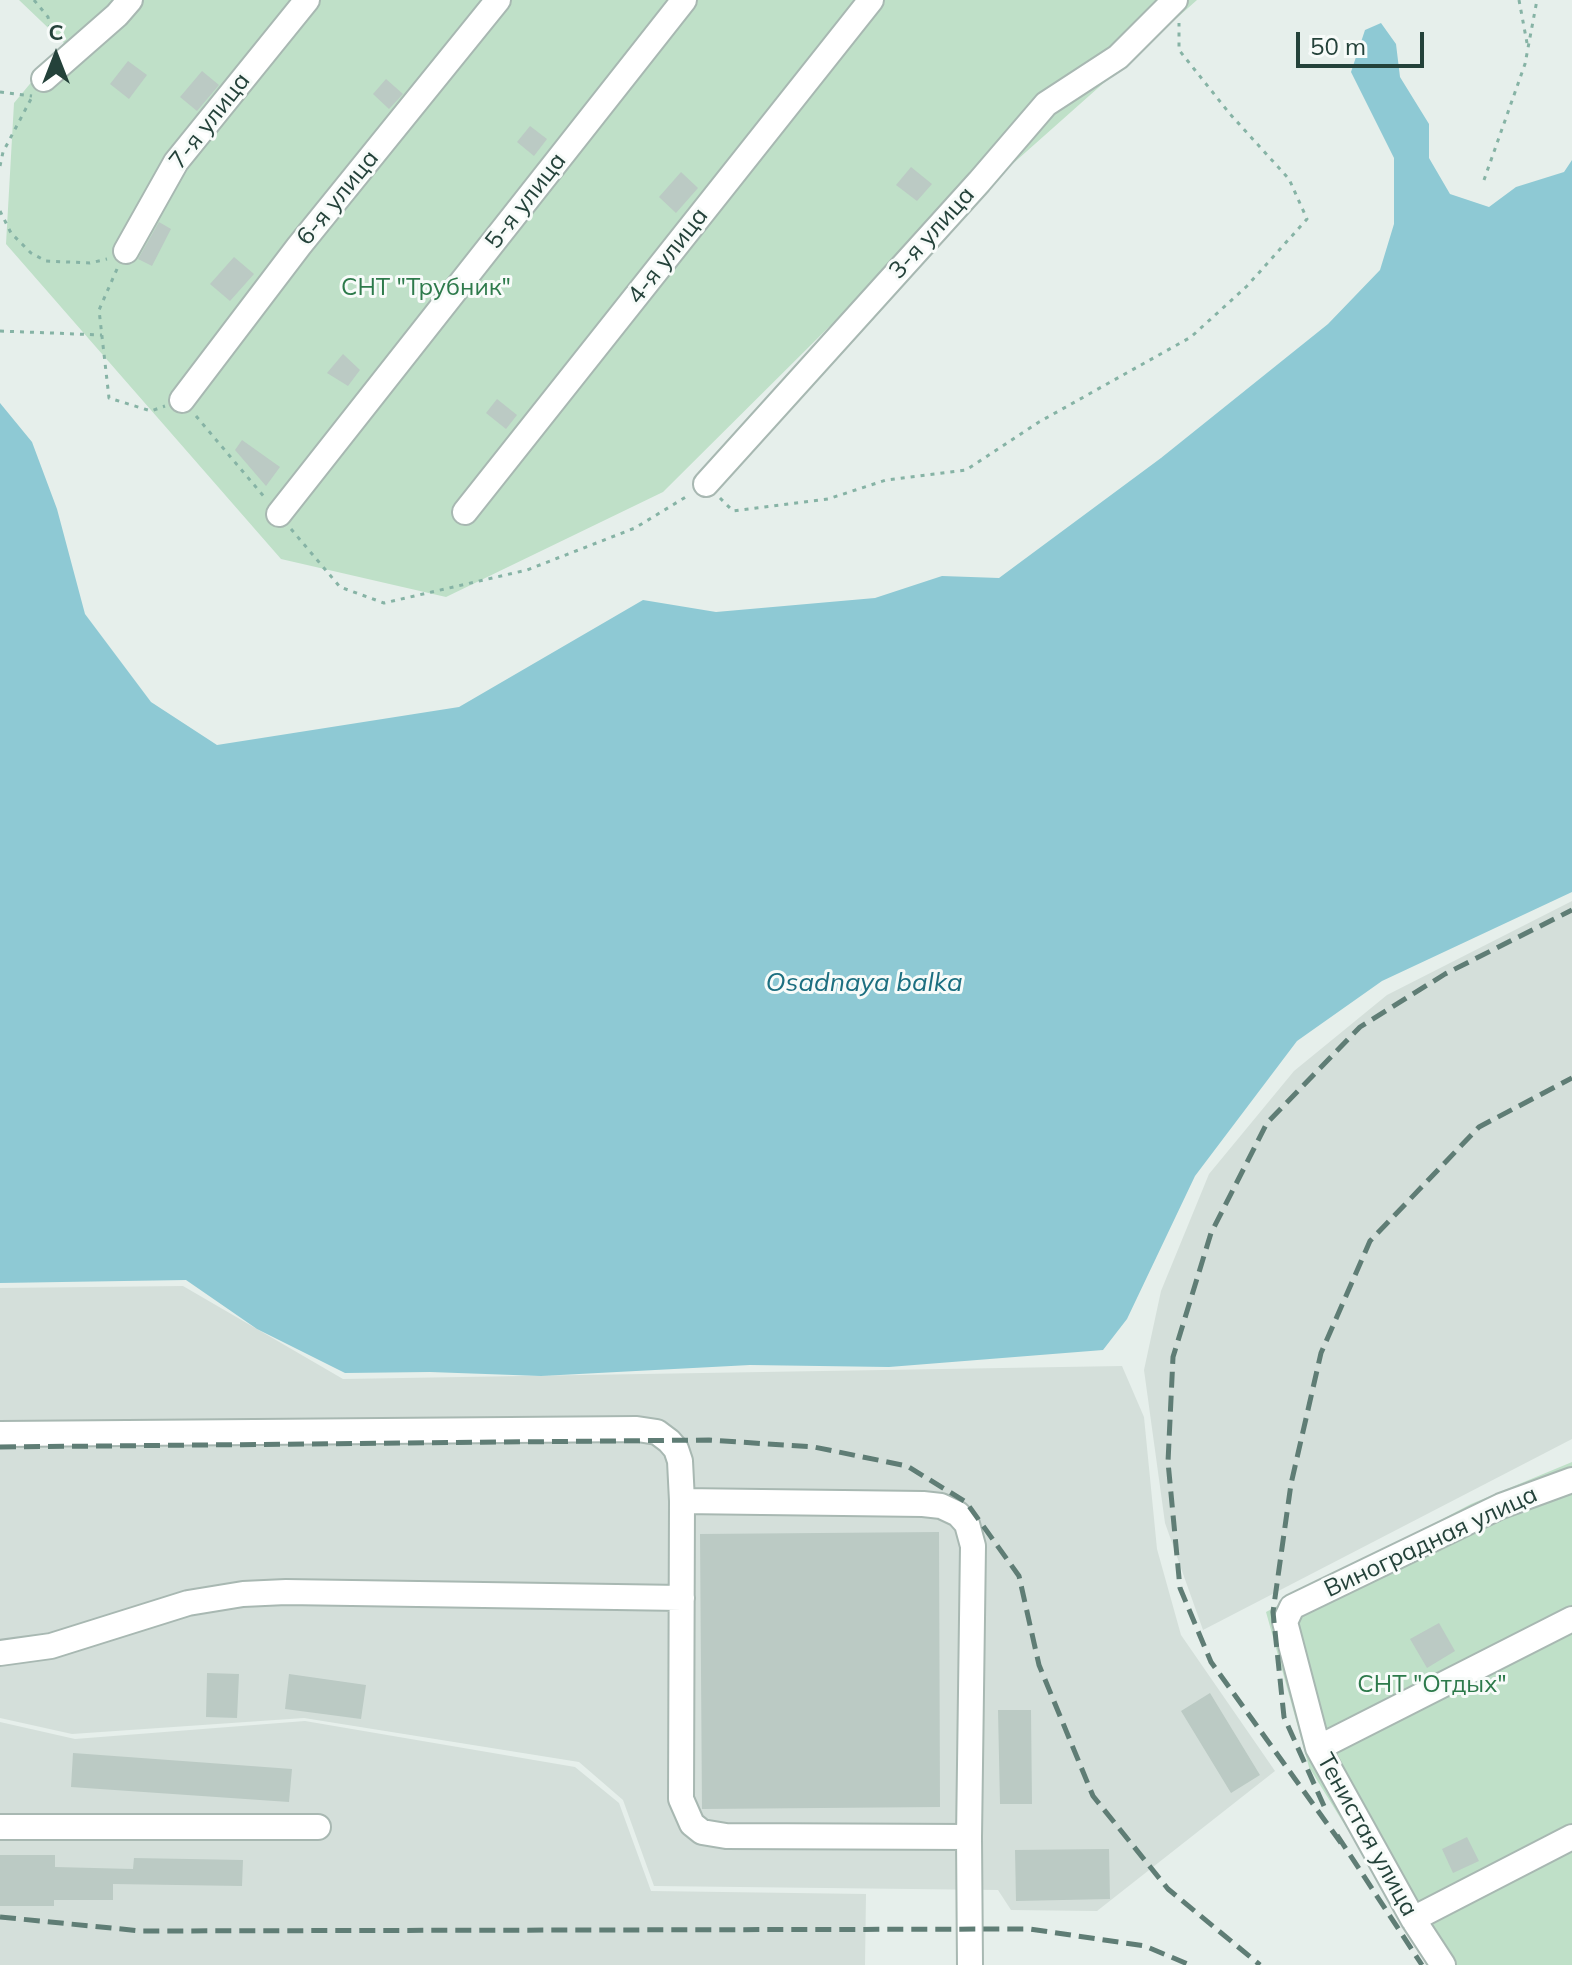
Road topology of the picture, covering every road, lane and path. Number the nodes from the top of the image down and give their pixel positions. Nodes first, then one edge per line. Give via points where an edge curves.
1 (130, 0) edge
2 (307, 0) edge
3 (498, 0) edge
4 (684, 0) edge
5 (871, 0) edge
6 (1519, 0) edge
7 (1537, 0) edge
8 (1177, 6) edge
9 (1528, 48) junction
10 (38, 87) joint
11 (0, 92) edge
12 (1484, 180) dead end
13 (0, 211) edge
14 (126, 251) junction
15 (0, 331) edge
16 (102, 335) junction
17 (182, 400) junction
18 (706, 484) junction
19 (465, 512) dead end
20 (279, 514) junction
21 (0, 1434) edge
22 (1572, 1480) edge
23 (682, 1501) junction
24 (682, 1598) junction
25 (1292, 1607) joint
26 (1572, 1619) edge
27 (0, 1653) edge
28 (1318, 1748) junction
29 (0, 1827) edge
30 (318, 1827) dead end
31 (969, 1837) junction
32 (1572, 1837) edge
33 (1413, 1919) junction
34 (970, 1965) edge
35 (1443, 1965) edge

1 - 10 street
2 - 14 street, 7-я улица via 176,162
3 - 17 street, 6-я улица
4 - 20 street, 5-я улица
5 - 19 street, 4-я улица
6 - 9 path
7 - 9 path
8 - 18 street, 3-я улица via 1118,57 1046,104
8 - 18 path via 1179,50 1289,179 1307,219 1247,286 1191,337 1039,422 966,470 886,480 828,499 733,511
9 - 12 path
10 - 11 path
13 - 14 path via 11,233 46,261 90,263
14 - 16 path via 99,310
15 - 16 path
16 - 17 path via 109,398 151,411
17 - 20 path
18 - 20 path via 635,528 527,570 384,603 340,587
21 - 23 street via 637,1429 657,1432 676,1449
22 - 25 street, Виноградная улица via 1501,1506
23 - 24 street
23 - 31 street via 923,1504 941,1506 967,1524 973,1546
24 - 27 street via 243,1594 188,1603 51,1646
24 - 31 street via 681,1799 692,1824 702,1832 726,1836
25 - 28 street, Тенистая улица via 1285,1622
26 - 28 street
28 - 33 street, Тенистая улица
29 - 30 street
31 - 34 street
32 - 33 street
33 - 35 street, Тенистая улица

